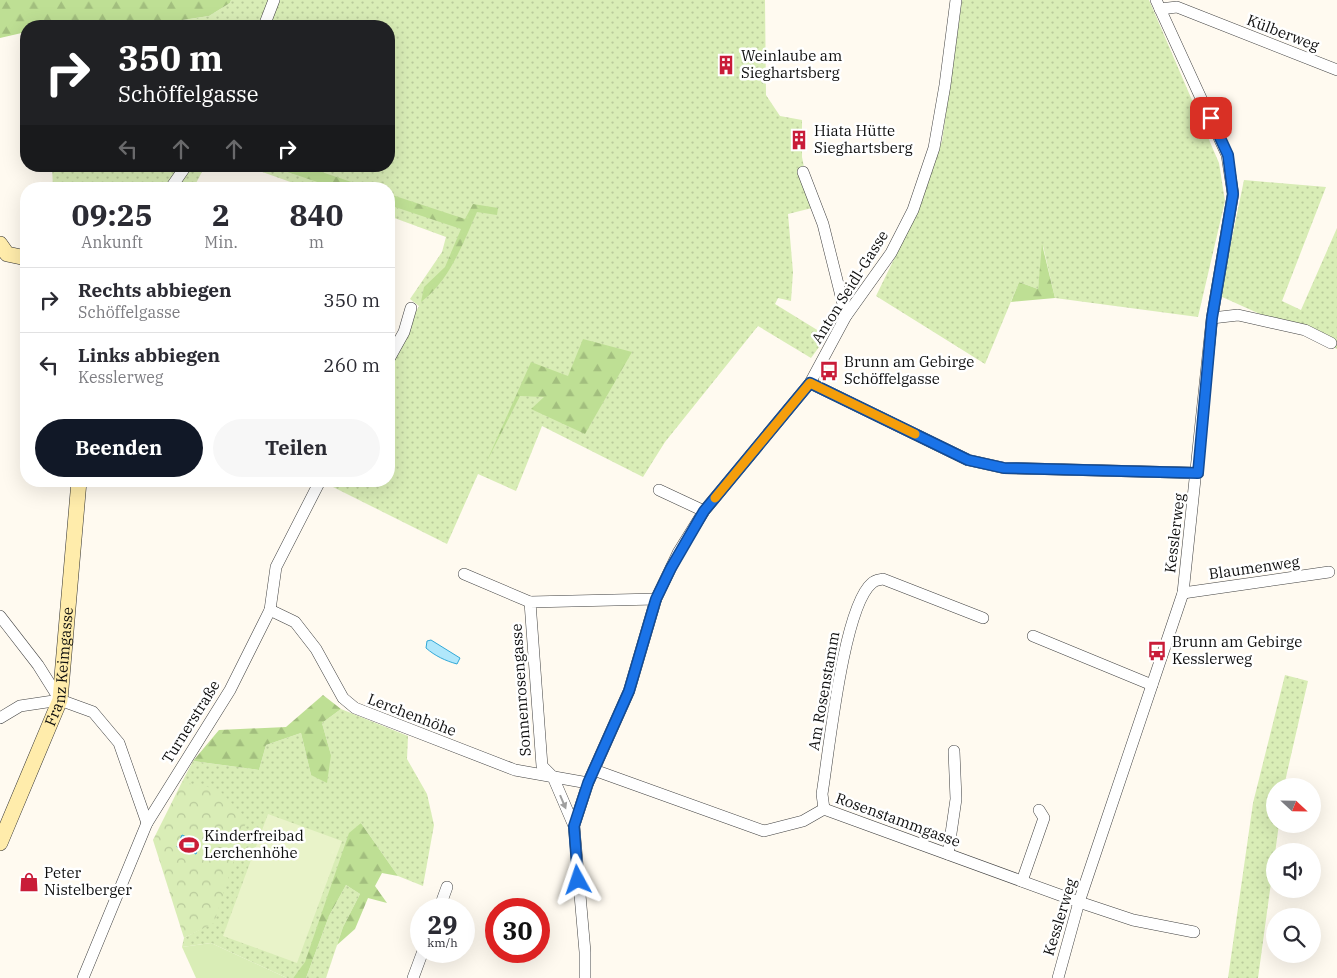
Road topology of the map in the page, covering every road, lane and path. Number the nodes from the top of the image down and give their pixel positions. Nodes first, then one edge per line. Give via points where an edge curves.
1 (274, 0) edge
2 (956, 0) edge
3 (1158, 5) edge
4 (266, 20) edge
5 (1337, 70) edge
6 (803, 172) dead end
7 (2, 253) edge
8 (20, 257) edge
9 (411, 308) dead end
10 (846, 316) junction
11 (1212, 318) junction
12 (1330, 343) dead end
13 (395, 348) edge
14 (810, 383) junction
15 (1198, 473) junction
16 (78, 487) edge
17 (317, 487) edge
18 (659, 490) dead end
19 (704, 511) junction
20 (1329, 572) dead end
21 (464, 574) dead end
22 (1183, 593) junction
23 (656, 599) junction
24 (530, 602) junction
25 (270, 610) junction
26 (0, 616) edge
27 (983, 618) dead end
28 (1033, 636) dead end
29 (1152, 685) junction
30 (60, 700) junction
31 (0, 718) edge
32 (954, 751) dead end
33 (594, 770) junction
34 (553, 777) junction
35 (588, 783) junction
36 (824, 809) junction
37 (1039, 810) dead end
38 (147, 823) junction
39 (574, 826) junction
40 (0, 843) edge
41 (948, 854) junction
42 (1022, 882) junction
43 (447, 887) dead end
44 (442, 898) edge
45 (1079, 902) junction
46 (1194, 932) dead end
47 (419, 963) edge
48 (84, 978) edge
49 (413, 978) edge
50 (584, 978) edge
51 (1058, 978) edge

1 - 4 street
2 - 10 street, Anton Seidl-Gasse via 934,148 913,210 891,253
3 - 5 street, Külberweg via 1177,7
3 - 11 street, Kesslerweg via 1228,155 1233,194
6 - 10 street via 823,224
7 - 8 main road
9 - 13 street via 404,332
10 - 14 street, Anton Seidl-Gasse
11 - 12 street via 1238,315 1305,330
11 - 15 street, Kesslerweg
14 - 15 street via 968,460 1004,468
14 - 19 street, Anton Seidl-Gasse
15 - 22 street, Kesslerweg
16 - 30 main road, Franz Keimgasse
17 - 25 street, Turnerstraße via 276,567
18 - 19 street
19 - 23 street, Anton Seidl-Gasse via 678,553
20 - 22 street, Blaumenweg
21 - 24 street, Sonnenrosengasse
22 - 29 street, Kesslerweg
23 - 24 street, Sonnenrosengasse
23 - 33 street, Anton Seidl-Gasse via 629,691
24 - 34 street, Sonnenrosengasse via 542,766
25 - 34 street, Lerchenhöhe via 295,622 316,649 343,698 355,708 515,770
25 - 38 street, Turnerstraße via 230,690
26 - 30 street
27 - 36 street, Am Rosenstamm via 883,579 873,581 865,592 846,642 822,794
28 - 29 street
29 - 45 street, Kesslerweg
30 - 31 street via 20,706
30 - 38 street via 93,712 119,743
30 - 40 main road, Franz Keimgasse
32 - 41 street via 956,800
33 - 35 street, Anton Seidl-Gasse
33 - 36 street, Rosenstammgasse via 764,831 802,821
34 - 35 street, Lerchenhöhe
34 -> 39 street, Sonnenrosengasse
35 - 39 street, Anton Seidl-Gasse
36 - 41 street, Rosenstammgasse
37 - 42 street via 1044,818
38 - 48 street, Turnerstraße
39 - 50 street, Anton Seidl-Gasse via 585,952
41 - 42 street, Rosenstammgasse
42 - 45 street, Rosenstammgasse
43 - 44 street
45 - 46 street, Rosenstammgasse via 1133,920
45 - 51 street, Kesslerweg
47 - 49 street

